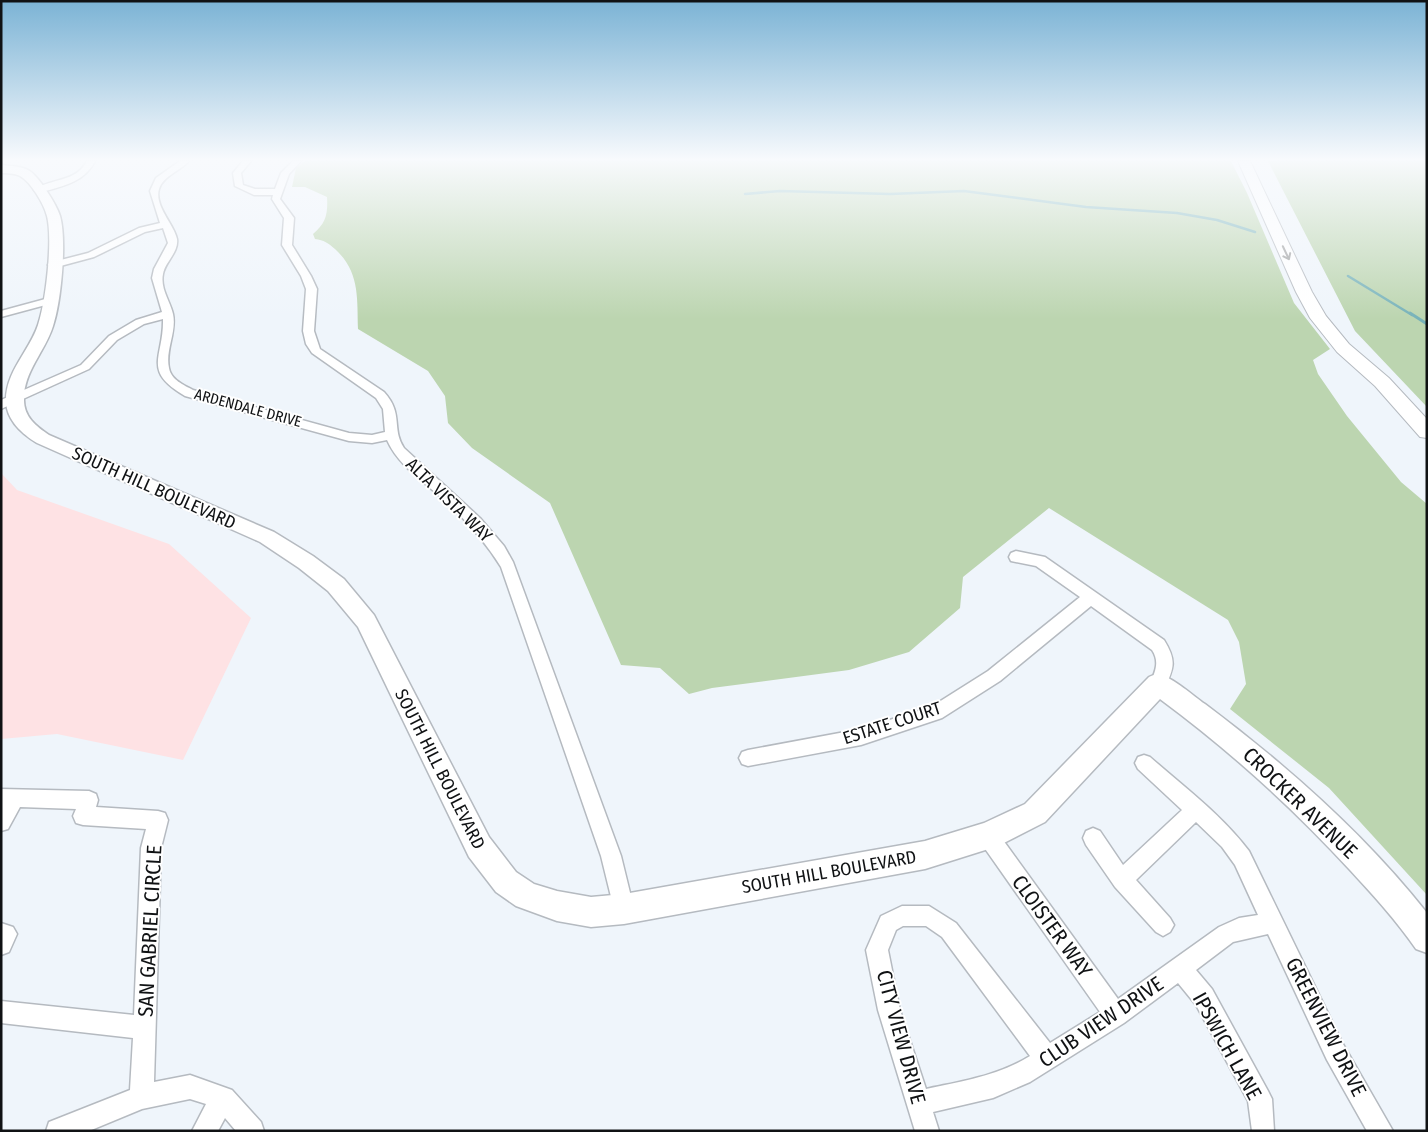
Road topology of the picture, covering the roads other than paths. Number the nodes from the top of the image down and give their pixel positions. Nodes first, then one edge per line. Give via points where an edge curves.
1 (53, 214) edge
2 (162, 214) edge
3 (286, 214) edge
4 (1268, 214) edge
5 (1284, 214) edge
6 (166, 225) junction
7 (1295, 235) dead end
8 (53, 265) junction
9 (1324, 296) dead end
10 (49, 300) junction
11 (1, 314) edge
12 (168, 314) junction
13 (1382, 382) junction
14 (8, 403) edge
15 (1427, 432) edge
16 (392, 435) junction
17 (1016, 557) dead end
18 (1091, 597) junction
19 (1158, 684) junction
20 (748, 758) dead end
21 (1144, 763) dead end
22 (8, 798) edge
23 (1196, 809) junction
24 (1, 822) edge
25 (988, 836) junction
26 (1092, 838) dead end
27 (1122, 880) junction
28 (624, 909) junction
29 (1273, 923) junction
30 (1163, 925) dead end
31 (1, 934) edge
32 (1427, 938) edge
33 (1, 944) edge
34 (1180, 968) junction
35 (1, 1012) edge
36 (1116, 1015) junction
37 (145, 1028) junction
38 (1047, 1058) junction
39 (142, 1097) junction
40 (224, 1098) junction
41 (918, 1103) junction
42 (1263, 1128) dead end
43 (58, 1131) edge
44 (204, 1131) edge
45 (252, 1131) edge
46 (927, 1131) edge
47 (1381, 1131) edge

1 - 8 street
2 - 6 street, ARDENDALE DRIVE
3 - 16 street, ALTA VISTA WAY via 289,224 287,244 309,282 312,295 307,332 309,343 389,404
4 -> 13 main road via 1316,313 1343,348
5 - 7 main road
6 - 8 street via 142,230 91,256
6 - 12 street, ARDENDALE DRIVE via 172,242 157,278
8 - 10 street
9 - 13 main road via 1340,325
10 - 11 street
10 - 14 street via 46,324
12 - 14 street via 140,322 113,338 85,367
12 - 16 street, ARDENDALE DRIVE via 170,328 163,351 163,366 169,379 181,389 349,437 372,439
13 - 15 main road
14 - 28 street, SOUTH HILL BOULEVARD via 30,431 43,440 267,537 336,585 366,621 479,847 506,882 526,896 557,906 591,912
16 - 28 street, ALTA VISTA WAY via 406,459 485,531 508,566 613,862
17 - 18 street via 1040,561
18 - 19 street via 1158,645 1165,656 1166,666
18 - 20 street, ESTATE COURT via 994,676 936,713 861,737
19 - 25 street, SOUTH HILL BOULEVARD via 1035,813
19 - 32 street, CROCKER AVENUE via 1248,751 1315,812 1409,913
21 - 23 street, GREENVIEW DRIVE
22 - 24 street, SAN GABRIEL CIRCLE
22 - 37 street, SAN GABRIEL CIRCLE via 89,800 83,816 158,820 151,848
23 - 27 street
23 - 29 street, GREENVIEW DRIVE via 1229,840 1242,858
25 - 28 street, SOUTH HILL BOULEVARD via 925,855
25 - 36 street, CLOISTER WAY
26 - 27 street
27 - 30 street
29 - 34 street, CLUB VIEW DRIVE via 1226,934
29 - 47 street, GREENVIEW DRIVE via 1336,1052
31 - 33 street via 6,934
34 - 36 street, CLUB VIEW DRIVE
34 - 42 street, IPSWICH LANE via 1204,997 1260,1099
35 - 37 street, SAN GABRIEL CIRCLE
36 - 38 street, CLUB VIEW DRIVE
37 - 39 street, SAN GABRIEL CIRCLE
38 - 41 street, CLUB VIEW DRIVE via 1022,1074 993,1086
38 - 41 street, CITY VIEW DRIVE via 949,930 930,916 902,916 888,923 878,950 889,1010
39 - 40 street via 190,1087
39 - 43 street
40 - 44 street
40 - 45 street
41 - 46 street, CITY VIEW DRIVE

